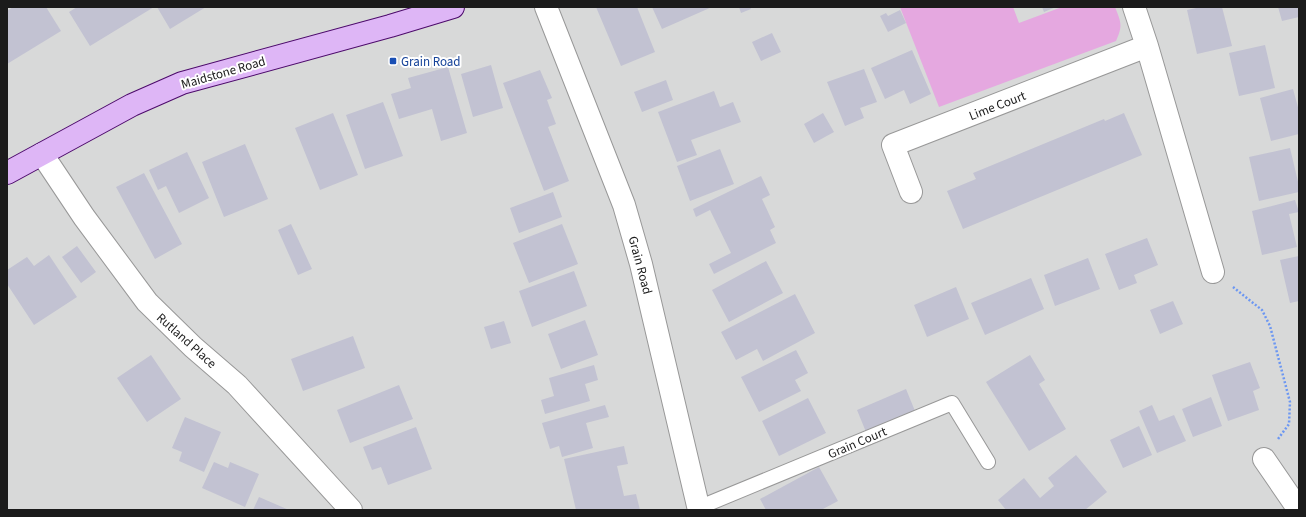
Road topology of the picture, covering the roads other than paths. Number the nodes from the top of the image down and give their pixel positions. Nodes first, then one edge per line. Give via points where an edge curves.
1 (453, 7) edge
2 (546, 7) edge
3 (1134, 7) edge
4 (1147, 46) junction
5 (42, 154) junction
6 (7, 173) edge
7 (911, 192) dead end
8 (1213, 272) road end
9 (1264, 459) road end
10 (988, 462) dead end
11 (699, 509) edge
12 (351, 510) edge
13 (1299, 510) edge

1 - 5 street, Maidstone Road via 182,83 132,105
2 - 11 street, Grain Road via 624,205 641,264
3 - 4 street
4 - 7 street, Lime Court via 893,145
4 - 8 street
5 - 6 street, Maidstone Road
5 - 12 street, Rutland Place via 84,217 147,302 193,347 237,384
9 - 13 street
10 - 11 lane, Grain Court via 952,403

